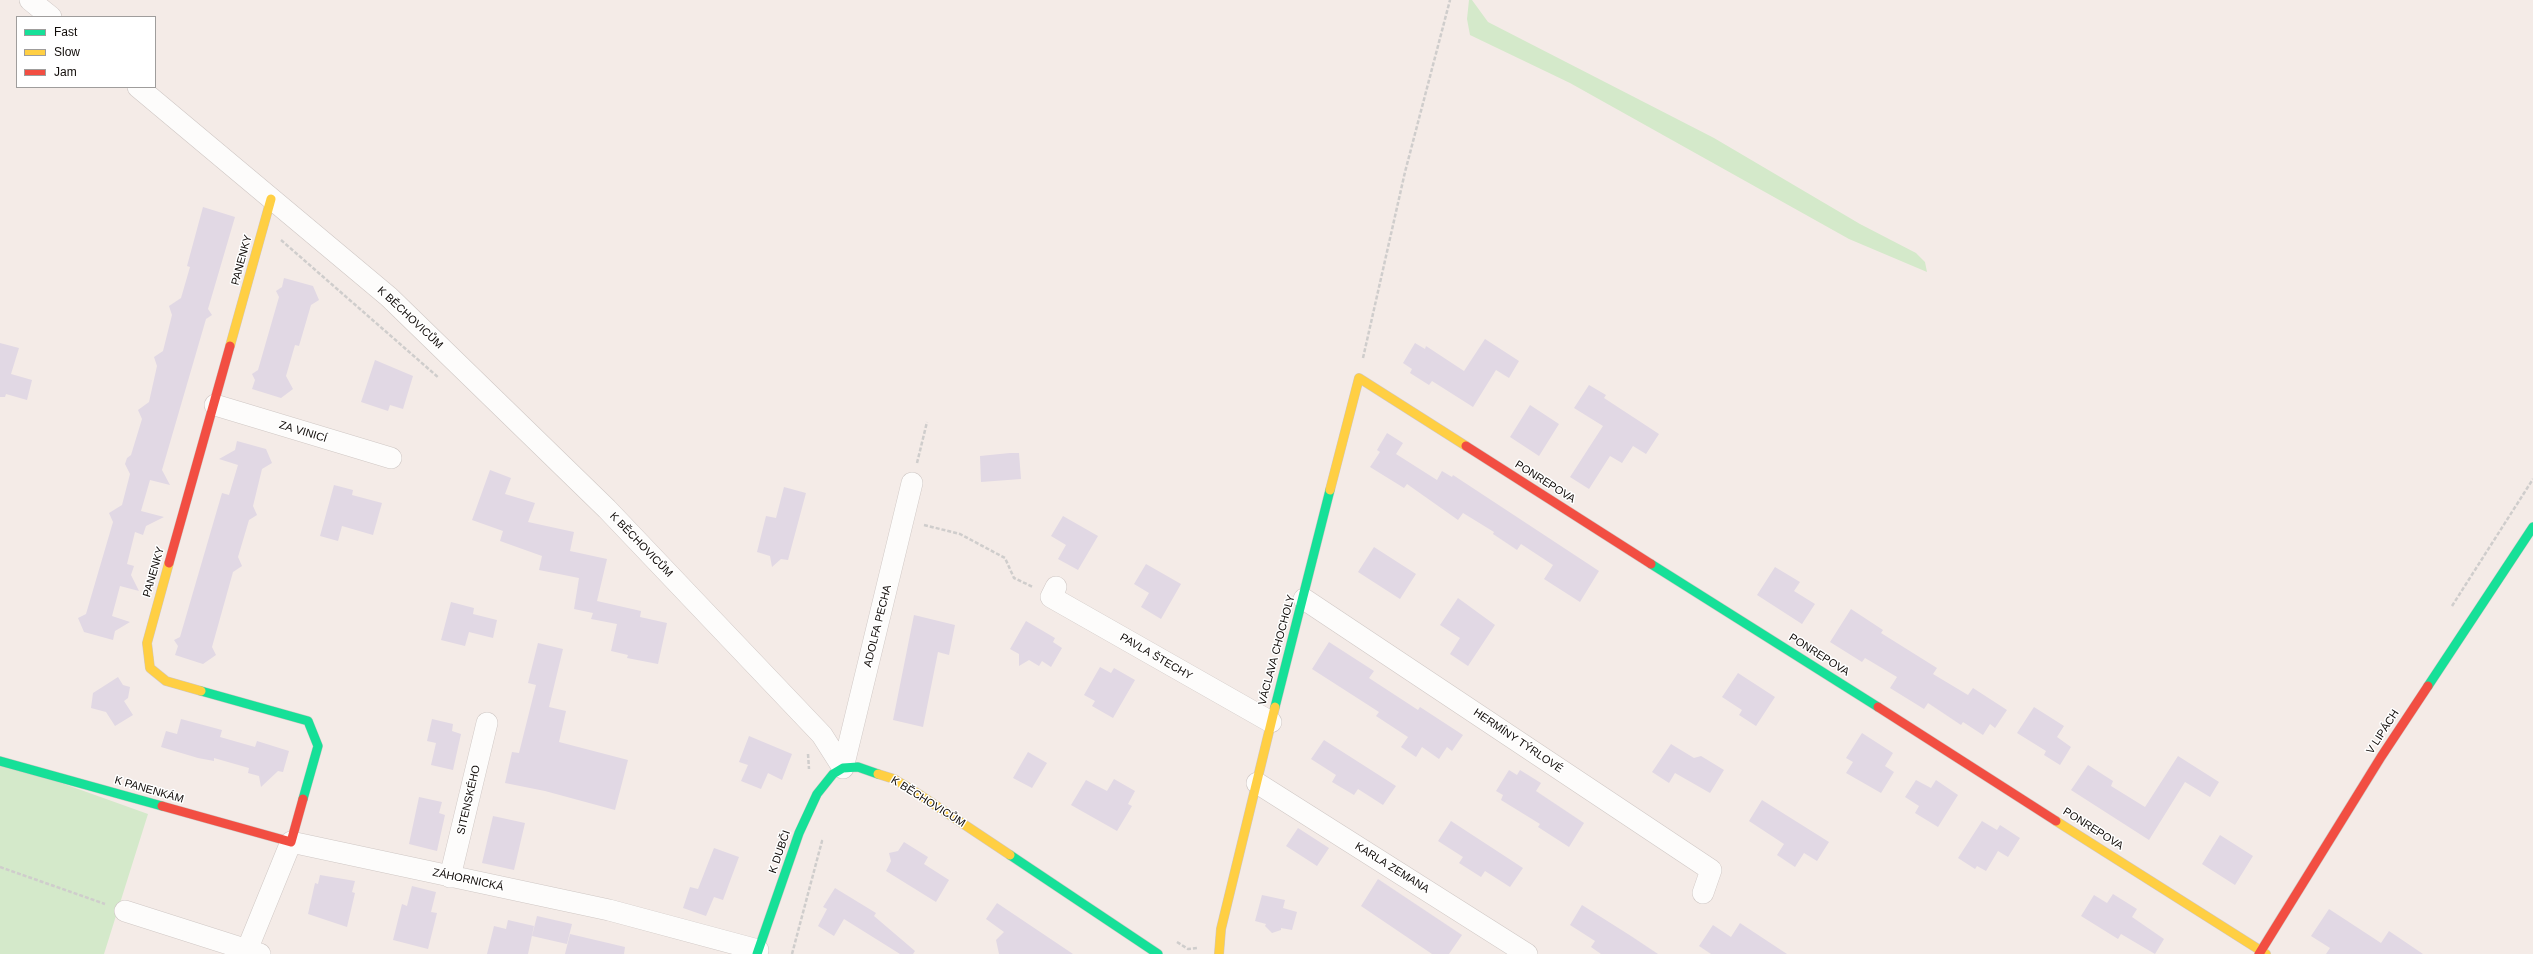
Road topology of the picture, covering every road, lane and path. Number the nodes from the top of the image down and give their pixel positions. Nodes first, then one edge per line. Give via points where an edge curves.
1 (30, 0) edge
2 (1450, 0) edge
3 (50, 16) edge
4 (142, 90) edge
5 (271, 199) junction
6 (264, 225) junction
7 (1359, 378) junction
8 (444, 383) dead end
9 (215, 405) junction
10 (927, 422) dead end
11 (391, 458) dead end
12 (912, 483) joint
13 (903, 520) junction
14 (2533, 527) edge
15 (1054, 592) joint
16 (1304, 599) junction
17 (1271, 722) junction
18 (487, 723) dead end
19 (808, 750) dead end
20 (0, 761) edge
21 (843, 768) junction
22 (807, 777) dead end
23 (1257, 783) junction
24 (291, 842) junction
25 (0, 867) edge
26 (450, 877) junction
27 (1703, 893) dead end
28 (126, 911) joint
29 (1175, 940) dead end
30 (1199, 945) dead end
31 (253, 952) edge
32 (758, 952) edge
33 (2262, 953) edge
34 (1158, 954) edge
35 (1219, 954) edge
36 (1527, 954) edge

1 - 3 street
2 - 7 path via 1405,172
4 - 5 street, K BĚCHOVICŮM
5 - 6 street, PANENKY
5 - 21 street, K BĚCHOVICŮM via 389,297 607,510 822,735
6 - 8 path
6 - 9 street, PANENKY
7 - 16 street, VÁCLAVA CHOCHOLY
7 - 33 street, PONREPOVA
9 - 11 street, ZA VINICÍ
9 - 24 street, PANENKY via 147,643 150,668 166,681 308,721 318,746
10 - 12 path
12 - 13 street, ADOLFA PECHA
13 - 15 path via 960,534 1005,558 1014,578
13 - 21 street, ADOLFA PECHA
14 - 33 street, V LIPÁCH via 2381,757
15 - 17 street, PAVLA ŠTECHY
16 - 17 street, VÁCLAVA CHOCHOLY
16 - 27 street, HERMÍNY TÝRLOVÉ via 1711,870
17 - 23 street, VÁCLAVA CHOCHOLY
18 - 26 street, SITENSKÉHO
19 - 22 path
20 - 24 street, K PANENKÁM
21 - 32 street, K DUBČI via 824,782 808,811
21 - 34 street, K BĚCHOVICŮM via 858,767 894,779
23 - 35 street, VÁCLAVA CHOCHOLY via 1221,929
23 - 36 street, KARLA ZEMANA
24 - 26 street, ZÁHORNICKÁ
24 - 31 street
25 - 28 path
26 - 32 street, ZÁHORNICKÁ via 609,910
28 - 31 street
29 - 30 path via 1188,949 1197,948

